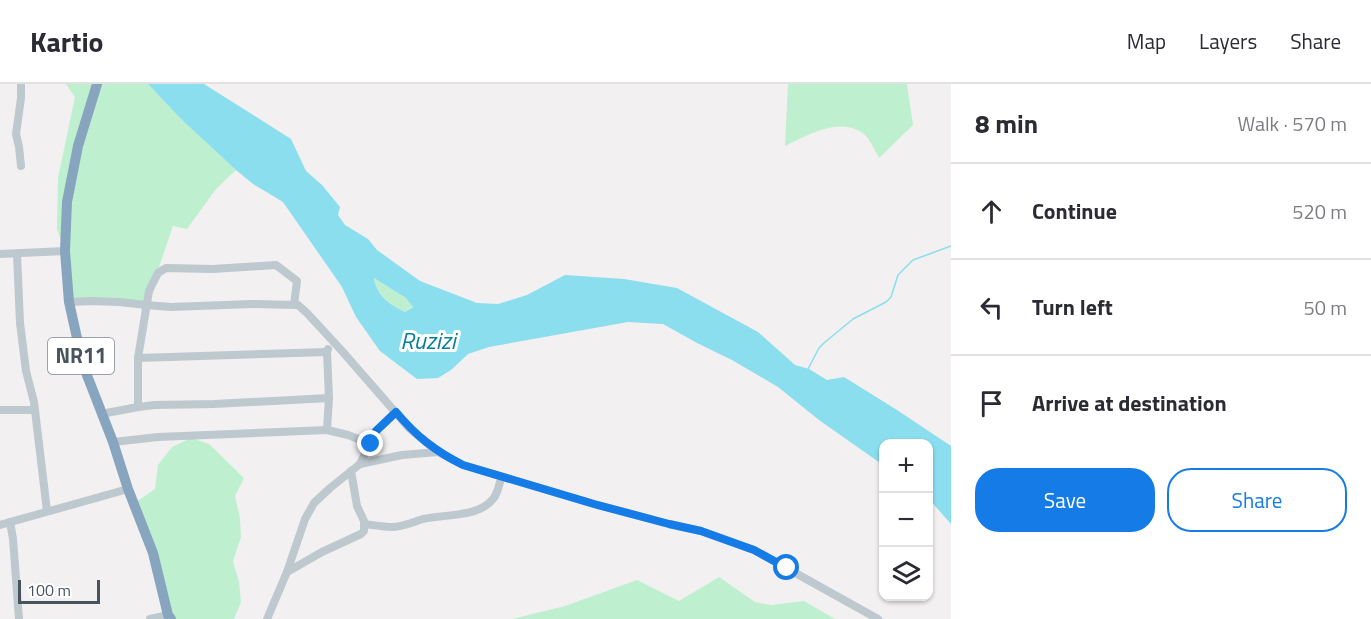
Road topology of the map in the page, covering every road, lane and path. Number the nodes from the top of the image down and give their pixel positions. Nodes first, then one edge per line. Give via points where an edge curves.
1 (21, 84) edge
2 (97, 84) edge
3 (21, 166) dead end
4 (65, 251) junction
5 (0, 254) edge
6 (17, 254) junction
7 (69, 302) junction
8 (294, 305) junction
9 (146, 306) junction
10 (333, 341) junction
11 (327, 352) junction
12 (138, 358) junction
13 (328, 398) junction
14 (138, 407) junction
15 (35, 410) junction
16 (0, 411) edge
17 (396, 412) junction
18 (101, 414) junction
19 (327, 430) junction
20 (112, 442) junction
21 (371, 444) junction
22 (438, 452) junction
23 (360, 464) junction
24 (351, 471) junction
25 (501, 478) junction
26 (128, 489) junction
27 (47, 511) junction
28 (10, 522) junction
29 (364, 524) junction
30 (0, 525) edge
31 (287, 572) junction
32 (169, 617) edge
33 (19, 619) edge
34 (150, 619) edge
35 (267, 619) edge
36 (878, 619) edge

1 - 3 street via 16,134
2 - 4 highway, NR11 via 72,172
4 - 6 street
4 - 7 highway, NR11
5 - 6 street
6 - 15 street via 20,322
7 - 9 street
7 - 18 highway, NR11 via 83,365
8 - 9 street
8 - 9 street via 297,281 276,265 166,268 158,273
8 - 10 street
9 - 12 street
10 - 11 street
10 - 17 street
11 - 12 street
11 - 13 street
12 - 14 street
13 - 14 street
13 - 19 street
14 - 18 street
15 - 16 street
15 - 27 street
17 - 21 street via 376,431
17 - 22 street
18 - 20 highway, NR11
19 - 20 street
19 - 21 street
20 - 26 highway, NR11
21 - 23 street
22 - 23 street
22 - 25 street
23 - 24 street
24 - 29 street
24 - 31 street via 314,503
25 - 29 street via 493,500 460,515 398,526
25 - 36 street via 712,535 763,555
26 - 27 street
26 - 32 highway, NR11 via 153,553
27 - 28 street
28 - 30 street
28 - 33 street
29 - 31 street via 361,534
31 - 35 street
32 - 34 street

